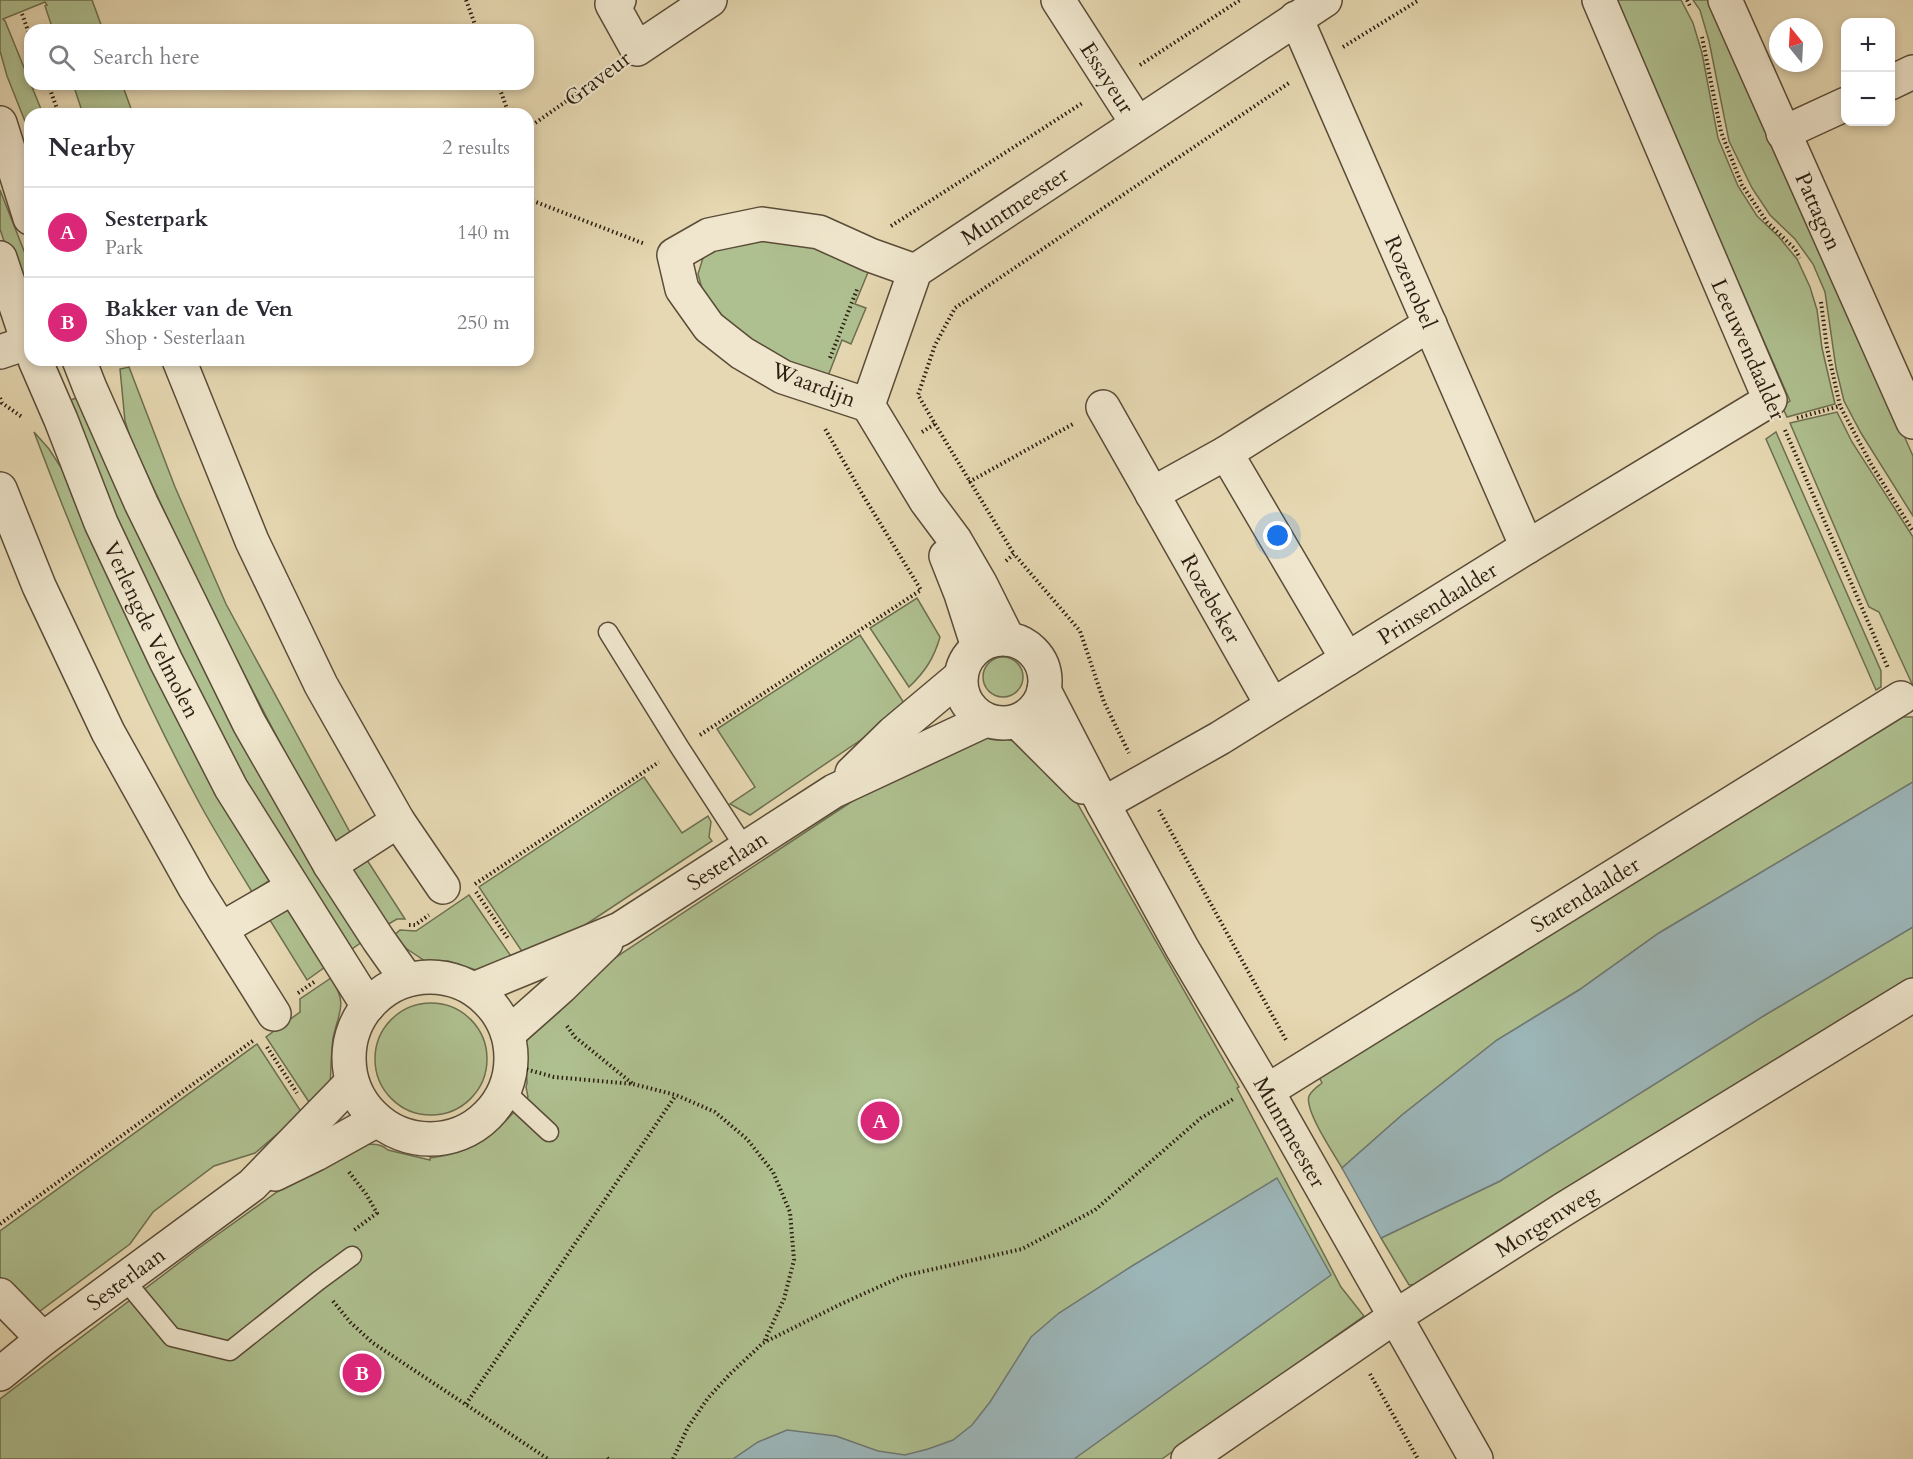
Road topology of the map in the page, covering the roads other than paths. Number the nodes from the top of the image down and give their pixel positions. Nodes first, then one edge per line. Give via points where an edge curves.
1 (619, 0) edge
2 (710, 0) edge
3 (1058, 0) edge
4 (1325, 0) edge
5 (1599, 0) edge
6 (1725, 0) edge
7 (1296, 18) junction
8 (1913, 72) edge
9 (1895, 81) edge
10 (1841, 106) edge
11 (0, 123) edge
12 (1137, 123) junction
13 (1783, 133) junction
14 (24, 199) edge
15 (0, 258) edge
16 (915, 272) junction
17 (1430, 324) junction
18 (24, 345) edge
19 (34, 366) edge
20 (82, 366) edge
21 (181, 366) edge
22 (868, 405) junction
23 (1103, 407) road end
24 (1776, 411) joint
25 (1913, 422) edge
26 (1226, 453) junction
27 (0, 489) edge
28 (1152, 494) junction
29 (1527, 547) junction
30 (608, 632) dead end
31 (993, 643) junction
32 (1347, 659) junction
33 (961, 676) junction
34 (1044, 690) junction
35 (1901, 698) road end
36 (1272, 705) junction
37 (1002, 721) junction
38 (834, 791) junction
39 (1103, 804) junction
40 (398, 821) junction
41 (745, 848) junction
42 (330, 865) junction
43 (292, 888) junction
44 (449, 895) road end
45 (221, 929) junction
46 (620, 929) junction
47 (407, 980) junction
48 (474, 989) junction
49 (1913, 995) edge
50 (368, 1006) junction
51 (274, 1014) road end
52 (508, 1034) junction
53 (508, 1078) junction
54 (352, 1082) junction
55 (1267, 1092) junction
56 (377, 1120) junction
57 (549, 1132) dead end
58 (252, 1185) junction
59 (352, 1256) dead end
60 (124, 1279) junction
61 (0, 1295) edge
62 (1395, 1316) junction
63 (43, 1339) junction
64 (0, 1374) edge
65 (1188, 1459) edge
66 (1476, 1459) edge

1 - 2 street, Graveur via 612,4 637,49
3 - 12 street, Essayeur
4 - 7 street, Muntmeester
5 - 24 street, Leeuwendaalder
6 - 13 street, Pattagon
7 - 12 street, Muntmeester
7 - 17 street, Rozenobel
8 - 9 street
10 - 13 street
11 - 14 street
12 - 16 street, Muntmeester
13 - 25 street, Pattagon
15 - 18 street, Verlengde Velmolen
16 - 22 street
16 - 22 street, Waardijn via 819,232 762,224 709,235 674,255 682,289 709,327 783,377
17 - 26 street
17 - 29 street, Rozenobel
19 - 43 street, Verlengde Velmolen via 166,661 231,788
20 - 42 street, Verlengde Velmolen via 141,503 244,713
21 - 40 street via 252,541 321,685
22 - 31 street via 980,583
23 - 28 street, Rozebeker
24 - 29 street, Prinsendaalder
26 - 28 street
26 - 32 street
27 - 45 street via 39,586 108,732
28 - 36 street, Rozebeker
29 - 32 street, Prinsendaalder
30 - 41 lane
31 - 33 street via 969,655
31 - 34 street via 1021,643 1033,652 1045,676
32 - 36 street, Prinsendaalder
33 - 37 street via 966,702
33 - 38 street, Sesterlaan
34 - 37 street via 1035,709
34 - 39 street, Muntmeester
35 - 55 street, Statendaalder
36 - 39 street, Prinsendaalder
37 - 38 street, Sesterlaan
37 - 39 street, Muntmeester
38 - 41 street, Sesterlaan
39 - 55 street, Muntmeester
40 - 42 street
40 - 44 street
41 - 46 street, Sesterlaan
42 - 47 street, Verlengde Velmolen
43 - 45 street
43 - 50 street, Verlengde Velmolen
45 - 51 street
46 - 48 street, Sesterlaan
46 - 52 street, Sesterlaan
47 - 48 street via 442,978
47 - 50 street via 386,990
48 - 52 street via 495,1009
49 - 62 street, Morgenweg
50 - 54 street via 349,1047
52 - 53 street via 512,1049
53 - 56 street via 499,1102 482,1122 448,1138 410,1138
53 - 57 lane
54 - 56 street via 362,1103
54 - 58 street, Sesterlaan
55 - 62 street, Muntmeester
56 - 58 street, Sesterlaan
58 - 60 street, Sesterlaan
59 - 60 lane via 230,1351 172,1337
60 - 63 street, Sesterlaan
61 - 63 street
62 - 65 street, Morgenweg
62 - 66 street, Muntmeester
63 - 64 street, Sesterlaan

